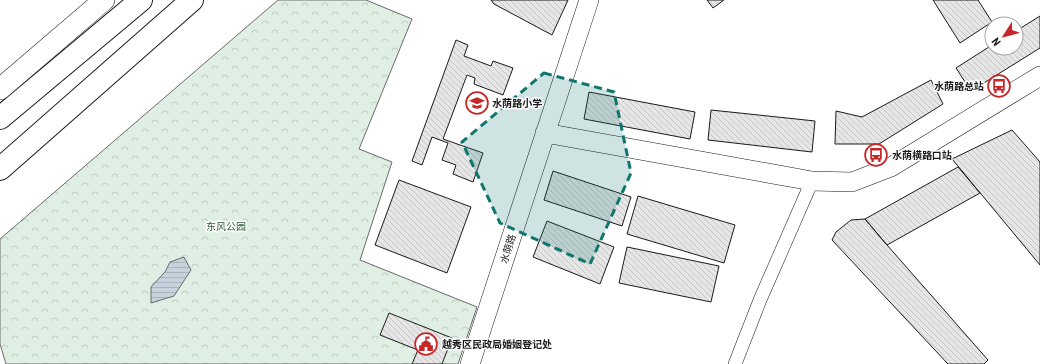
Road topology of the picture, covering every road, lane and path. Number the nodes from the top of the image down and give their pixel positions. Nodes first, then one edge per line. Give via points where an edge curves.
1 (104, 0) edge
2 (140, 0) edge
3 (192, 0) edge
4 (590, 0) edge
5 (1040, 76) edge
6 (0, 89) edge
7 (0, 118) edge
8 (545, 133) junction
9 (0, 169) edge
10 (812, 181) junction
11 (470, 364) edge
12 (735, 364) edge

1 - 6 main road
2 - 7 highway
3 - 9 highway
4 - 8 street, 水荫路
5 - 10 street via 867,178 852,182
8 - 10 street
8 - 11 street, 水荫路
10 - 12 street

